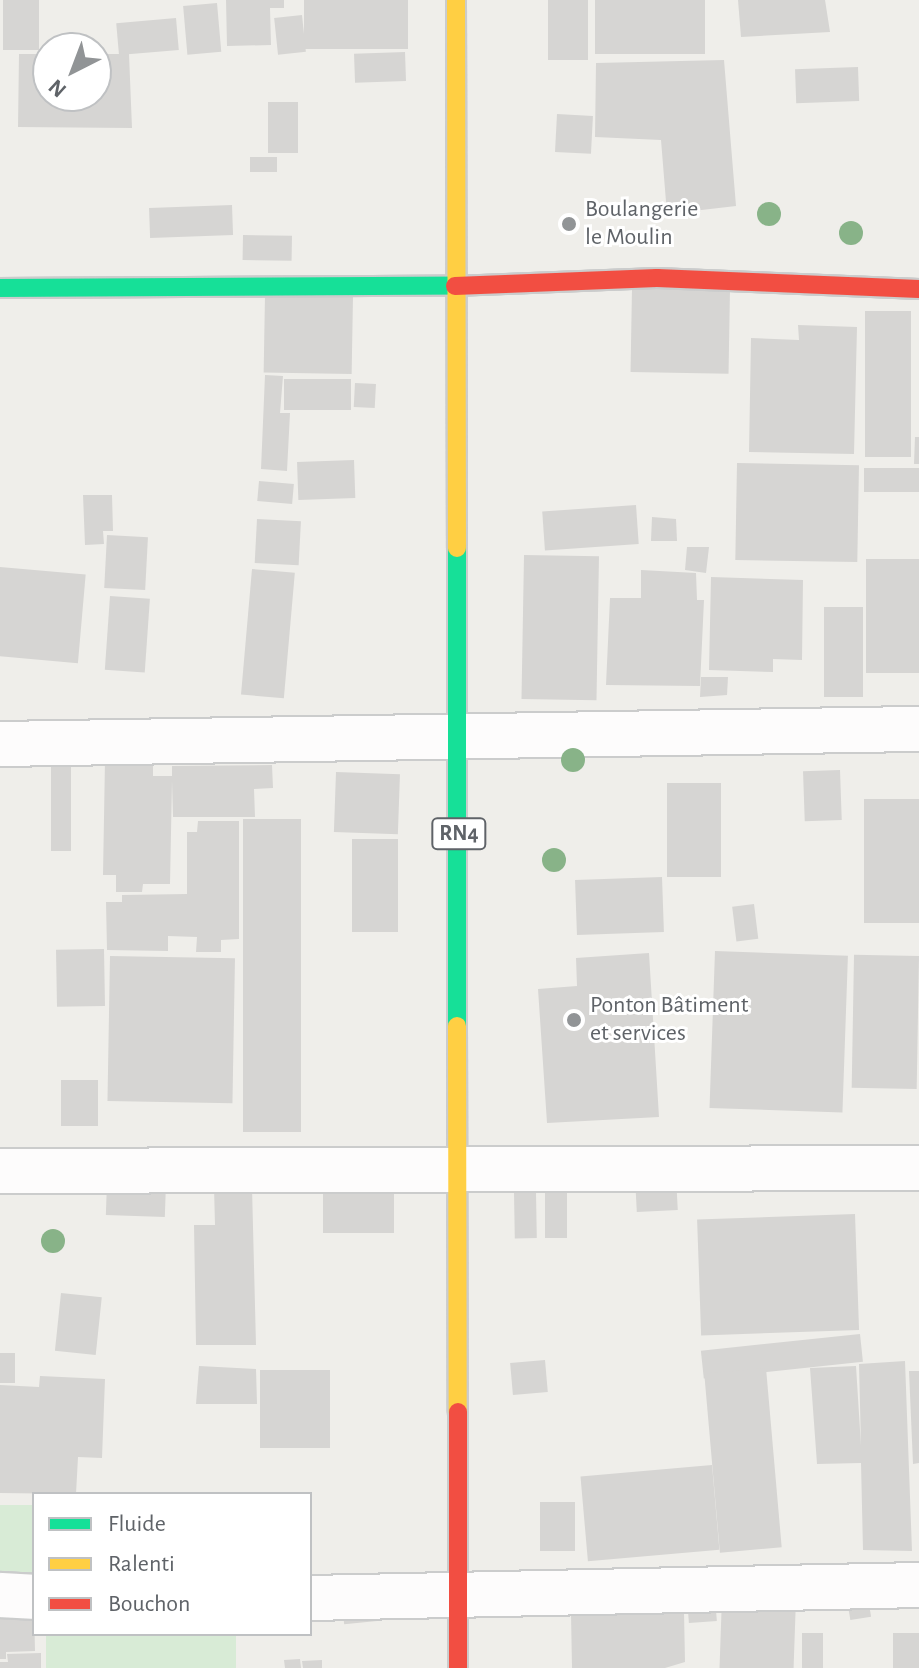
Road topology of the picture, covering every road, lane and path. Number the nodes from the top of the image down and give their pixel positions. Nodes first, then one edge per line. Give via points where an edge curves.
1 (456, 0) edge
2 (459, 286) junction
3 (0, 288) edge
4 (919, 289) edge
5 (919, 729) edge
6 (458, 739) junction
7 (0, 744) edge
8 (461, 1168) junction
9 (919, 1168) edge
10 (0, 1171) edge
11 (919, 1585) edge
12 (0, 1595) edge
13 (458, 1595) junction
14 (32, 1597) edge
15 (312, 1598) edge
16 (458, 1668) edge

1 - 2 main road, RN4
2 - 3 main road
2 - 4 main road via 657,278
2 - 6 main road, RN4
5 - 6 street
6 - 7 street
6 - 8 main road, RN4
8 - 9 street
8 - 10 street
8 - 13 main road, RN4
11 - 13 street
12 - 14 street
13 - 15 street
13 - 16 main road, RN4

